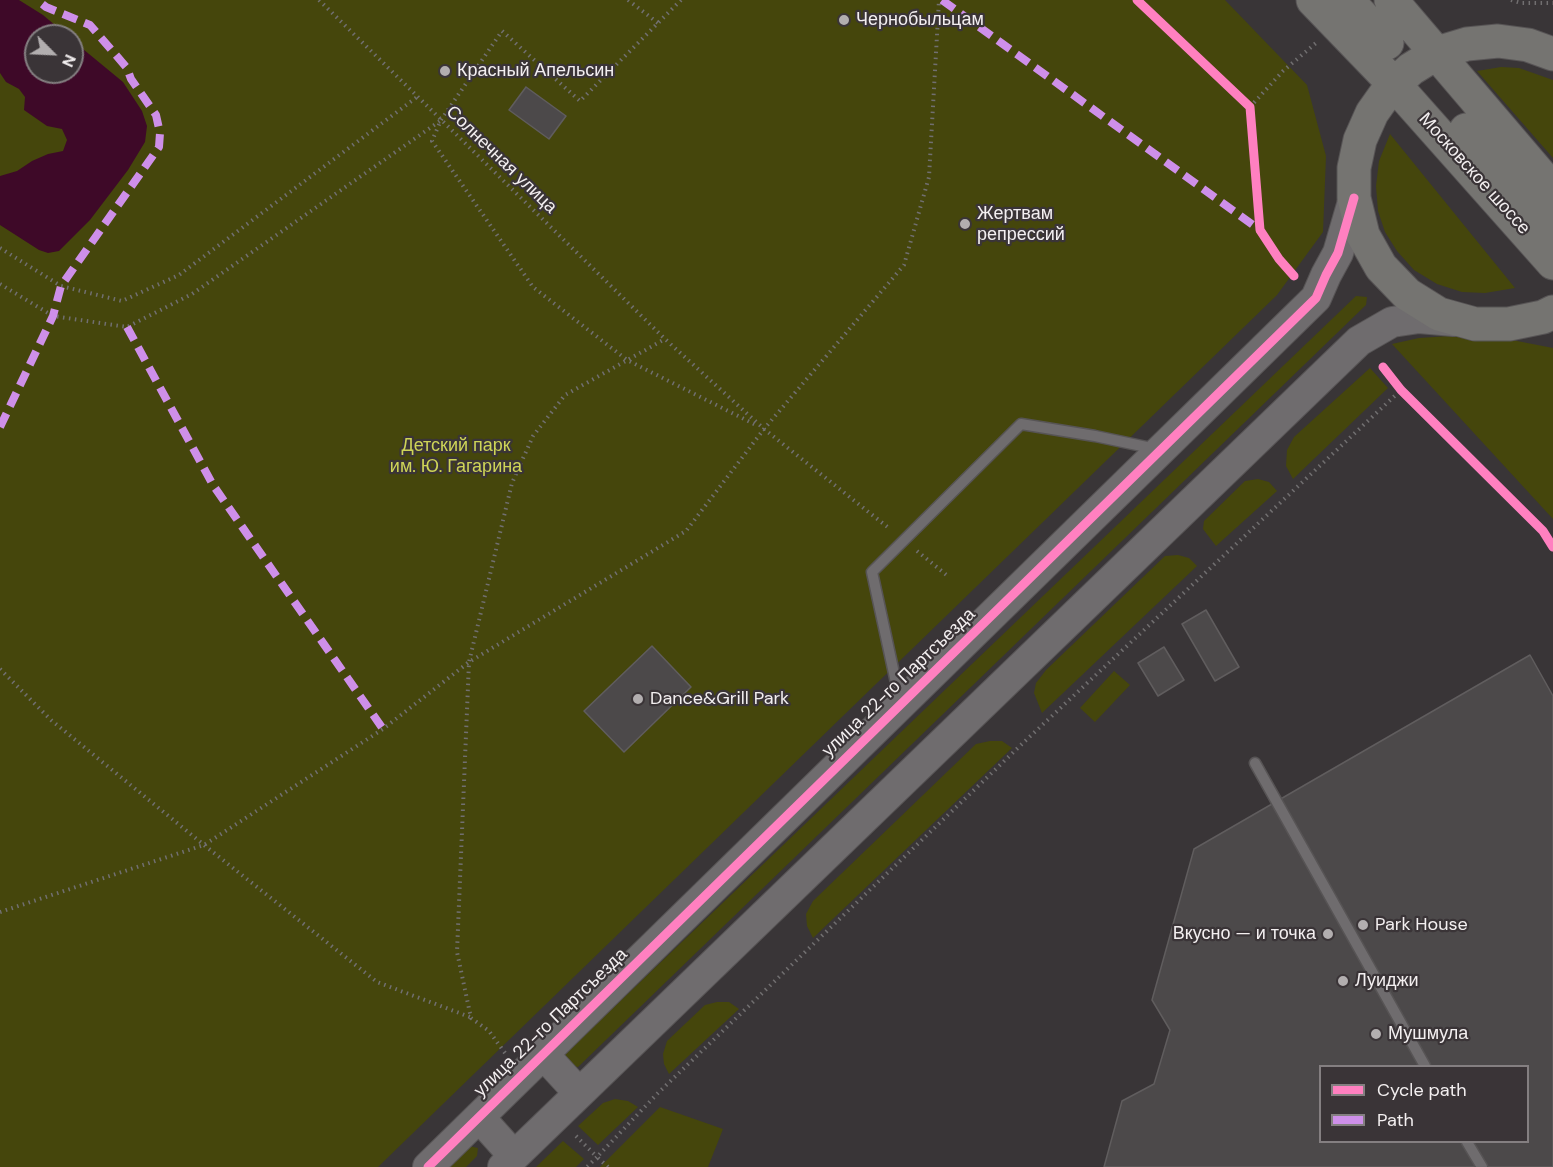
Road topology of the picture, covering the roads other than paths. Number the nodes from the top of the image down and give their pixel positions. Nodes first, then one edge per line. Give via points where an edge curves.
1 (1313, 0) edge
2 (1390, 0) edge
3 (1342, 12) edge
4 (1553, 38) edge
5 (1498, 41) junction
6 (1553, 54) edge
7 (1414, 69) junction
8 (1553, 190) edge
9 (1354, 198) junction
10 (1553, 227) edge
11 (1553, 263) edge
12 (1553, 312) edge
13 (1475, 324) junction
14 (1160, 450) junction
15 (900, 704) junction
16 (1255, 763) dead end
17 (543, 1054) junction
18 (1424, 1065) edge
19 (579, 1093) junction
20 (479, 1117) junction
21 (1468, 1143) edge
22 (508, 1162) edge
23 (428, 1167) edge
24 (1482, 1167) edge

1 - 3 main road, Московское шоссе
2 - 7 main road, Московское шоссе
3 - 7 main road, Московское шоссе
4 - 5 street
5 - 6 main road via 1528,45
5 - 7 main road via 1467,44
7 - 8 main road, Московское шоссе
7 - 9 main road via 1372,113 1360,140 1354,168
7 - 10 main road, Московское шоссе
7 - 11 main road, Московское шоссе
9 - 13 main road via 1363,235 1381,267 1407,294 1439,314
9 - 14 street, улица 22-го Партсъезда via 1338,253 1316,298
12 - 13 main road via 1509,324
13 - 19 street via 1419,318 1392,322 1359,341
14 - 15 street, улица 22-го Партсъезда
14 - 15 lane via 1021,424 872,572
15 - 17 street, улица 22-го Партсъезда
16 - 18 lane
17 - 19 street
17 - 20 street, улица 22-го Партсъезда
19 - 22 street
20 - 22 street
20 - 23 street, улица 22-го Партсъезда
21 - 24 lane

